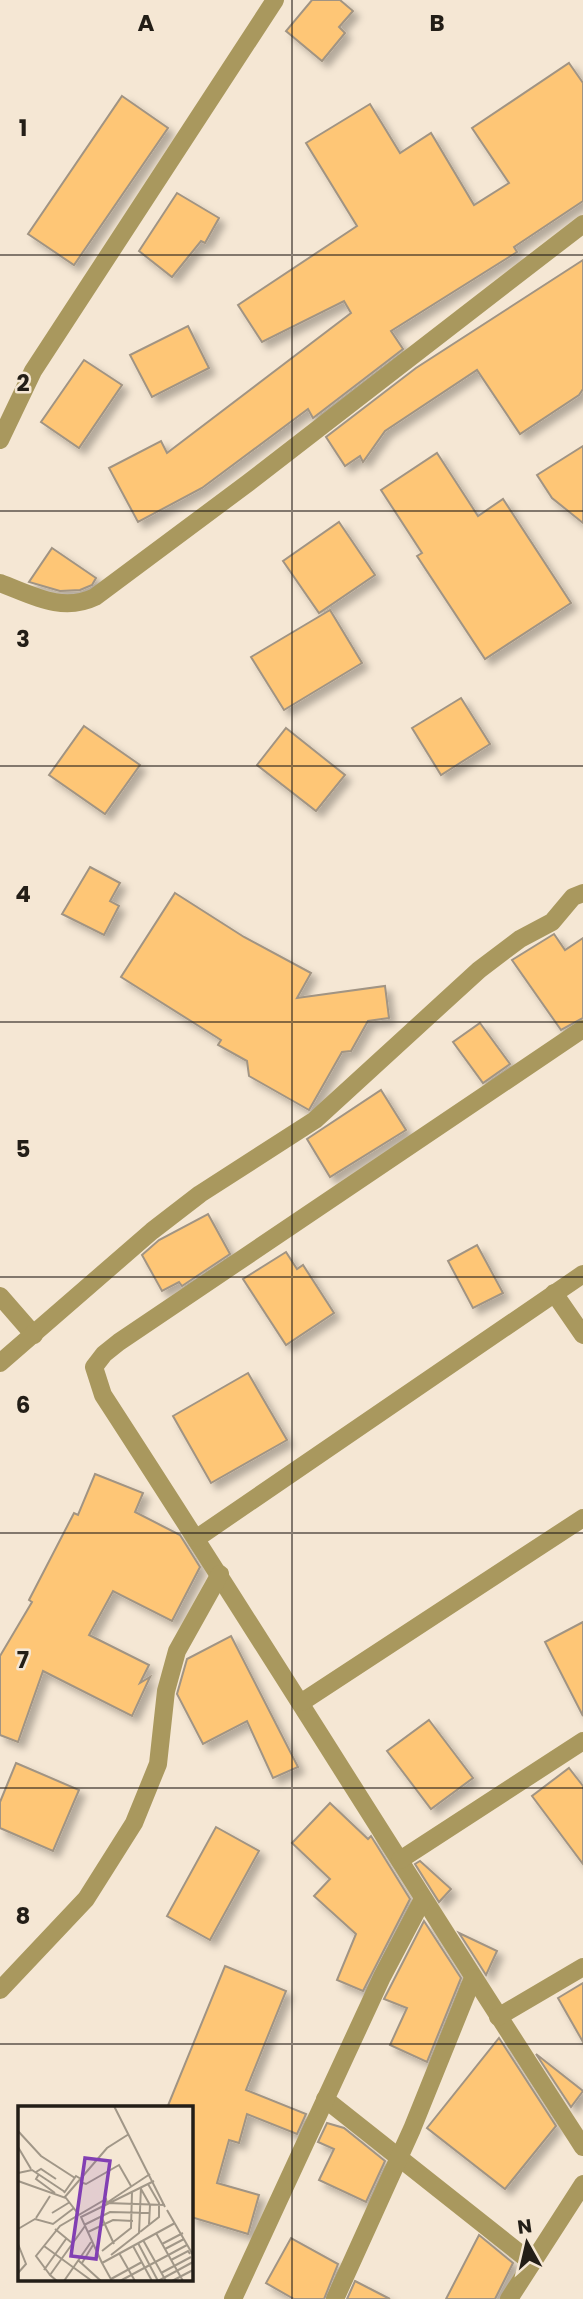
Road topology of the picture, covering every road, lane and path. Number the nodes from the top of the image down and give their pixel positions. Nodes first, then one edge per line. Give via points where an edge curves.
1 (275, 0) edge
2 (583, 224) edge
3 (0, 440) edge
4 (0, 583) edge
5 (583, 893) edge
6 (583, 1029) edge
7 (583, 1273) edge
8 (554, 1293) junction
9 (0, 1296) edge
10 (34, 1335) junction
11 (583, 1335) edge
12 (0, 1363) edge
13 (583, 1518) edge
14 (197, 1538) junction
15 (220, 1574) junction
16 (302, 1702) junction
17 (583, 1741) edge
18 (400, 1860) junction
19 (423, 1899) junction
20 (583, 1967) edge
21 (473, 1978) junction
22 (0, 1990) edge
23 (498, 2017) junction
24 (325, 2099) junction
25 (583, 2147) edge
26 (398, 2159) junction
27 (583, 2184) edge
28 (532, 2263) junction
29 (233, 2299) edge
30 (335, 2299) edge
31 (509, 2299) edge

1 - 3 street via 33,371
2 - 4 street via 95,597 71,605 56,604
5 - 10 street via 573,897 552,922 479,970 315,1120 176,1213
6 - 14 street via 119,1342 98,1361 94,1367 97,1384
7 - 8 street
8 - 11 street
8 - 14 street
9 - 10 street
10 - 12 street
13 - 16 street
14 - 15 street
15 - 16 street
15 - 22 street via 177,1651 166,1691 158,1764 134,1823 86,1899
16 - 18 street
17 - 18 street
18 - 19 street
19 - 21 street
19 - 24 street
20 - 23 street
21 - 23 street
21 - 26 street
23 - 25 street
24 - 26 street
24 - 29 street
26 - 28 street
26 - 30 street
27 - 28 street
28 - 31 street

